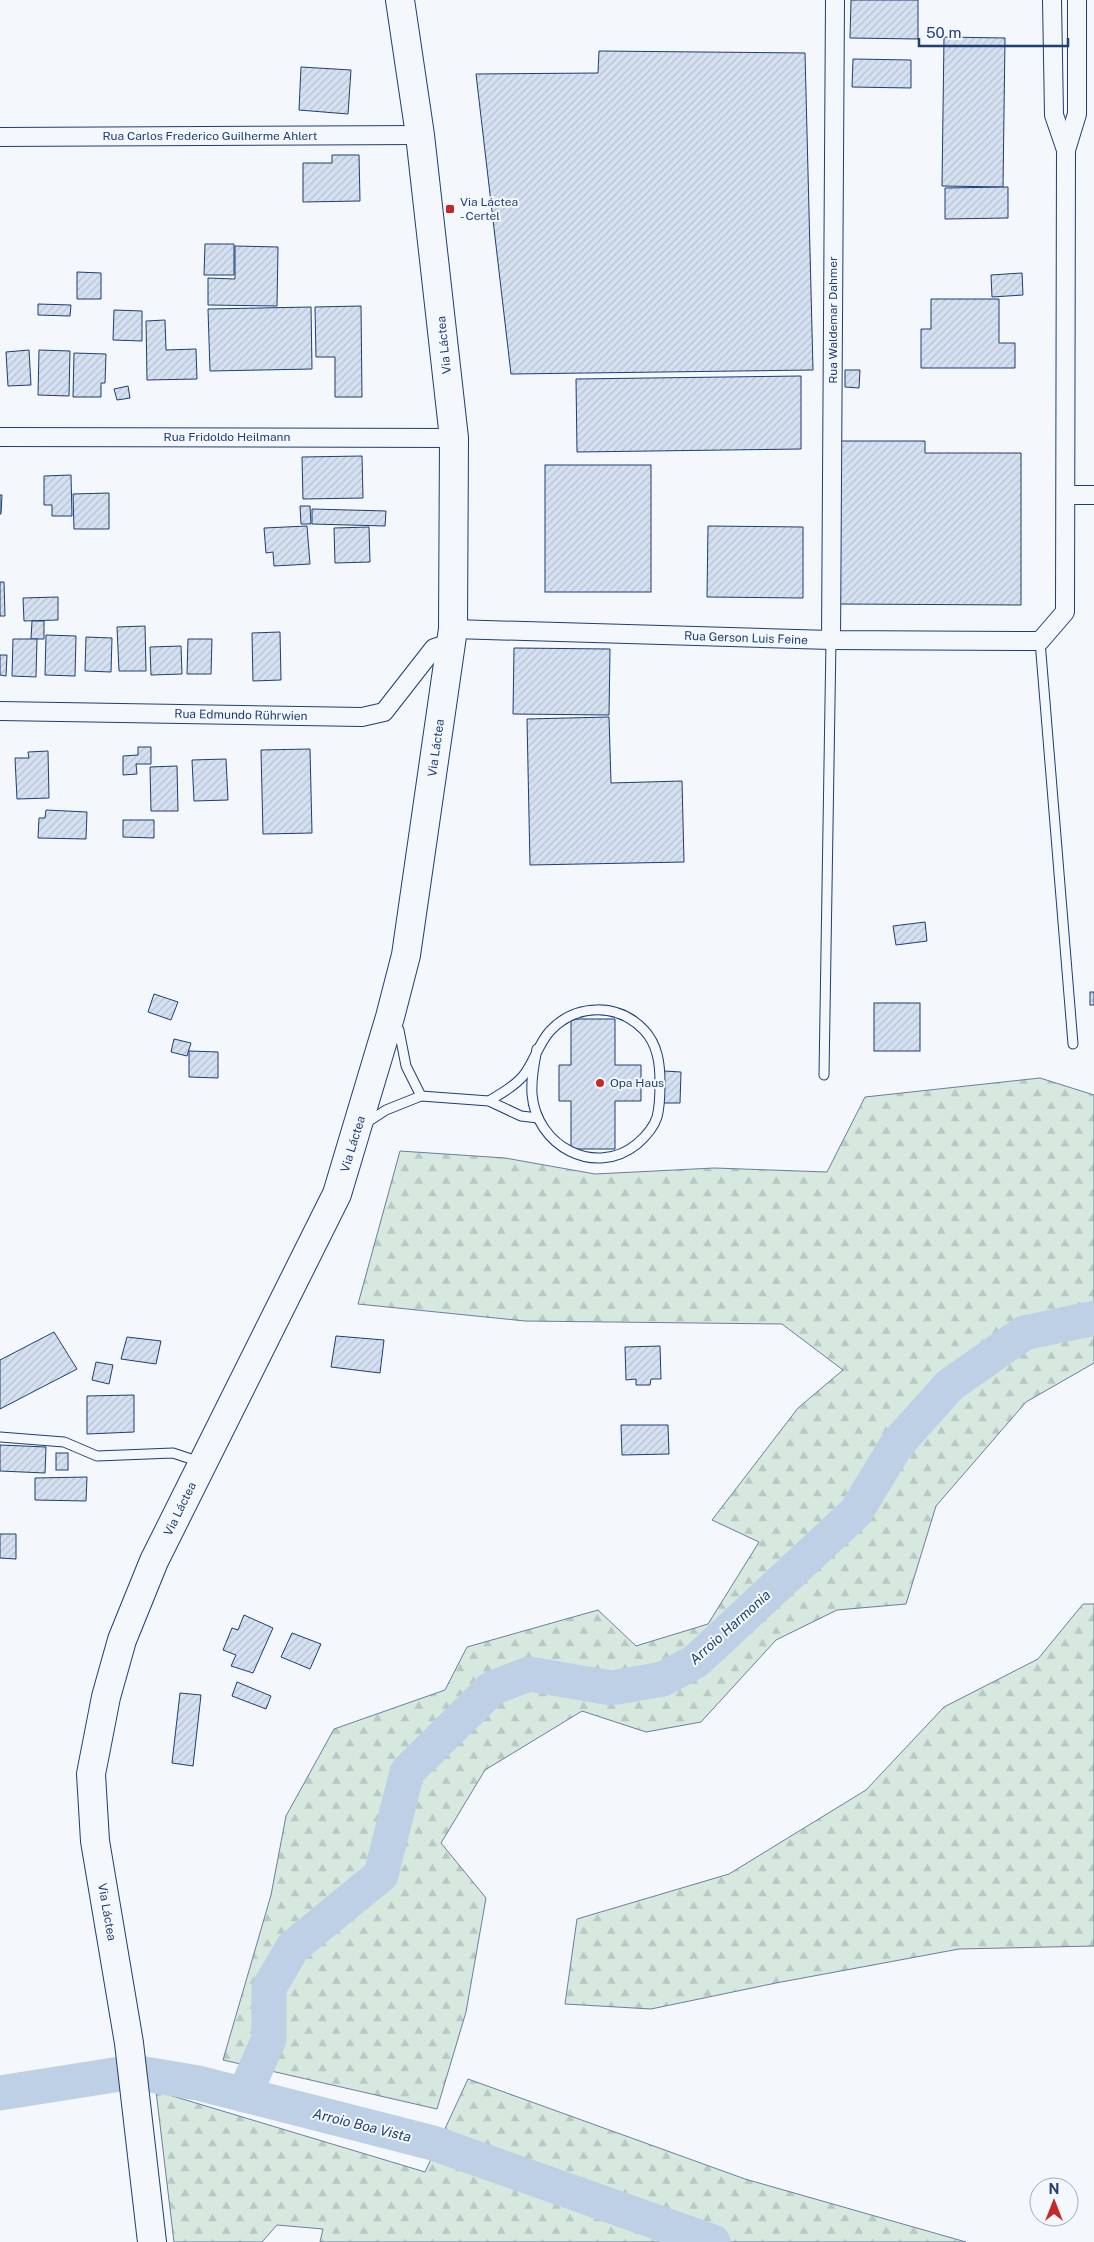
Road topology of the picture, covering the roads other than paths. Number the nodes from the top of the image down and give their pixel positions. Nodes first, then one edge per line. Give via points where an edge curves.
1 (400, 0) edge
2 (835, 0) edge
3 (1052, 0) edge
4 (1077, 0) edge
5 (420, 135) junction
6 (0, 137) edge
7 (1066, 150) junction
8 (0, 437) edge
9 (454, 438) junction
10 (1094, 495) edge
11 (1066, 496) junction
12 (452, 636) junction
13 (831, 640) junction
14 (1040, 641) junction
15 (0, 710) edge
16 (390, 1016) junction
17 (1073, 1044) dead end
18 (537, 1049) junction
19 (824, 1075) dead end
20 (421, 1096) junction
21 (489, 1101) junction
22 (538, 1118) junction
23 (358, 1128) junction
24 (0, 1437) edge
25 (203, 1463) junction
26 (152, 2242) edge

1 - 5 main road, Via Láctea
2 - 13 street, Rua Waldemar Dahmer
3 - 7 street via 1054,115
4 - 7 street via 1078,114
5 - 6 street, Rua Carlos Frederico Guilherme Ahlert
5 - 9 main road, Via Láctea
7 - 11 street
8 - 9 street, Rua Fridoldo Heilmann
9 - 12 main road, Via Láctea
10 - 11 street
11 - 14 street via 1065,612
12 - 13 street, Rua Gerson Luis Feine
12 - 15 street, Rua Edmundo Rührwien via 434,648 384,712 362,717
12 - 16 main road, Via Láctea via 406,955
13 - 14 street, Rua Gerson Luis Feine
13 - 19 lane
14 - 17 lane
16 - 20 lane via 399,1030 406,1066
16 - 23 main road, Via Láctea
18 - 21 lane via 523,1076
18 - 22 lane via 532,1072 532,1096
18 - 22 lane via 550,1031 567,1017 587,1010 608,1010 628,1017 645,1031 657,1050 660,1088 657,1118 645,1137 628,1151 608,1158 587,1158 567,1151 550,1137
20 - 21 lane
20 - 23 lane via 386,1110
21 - 22 lane via 521,1116
23 - 25 main road, Via Láctea via 337,1194
24 - 25 lane via 64,1442 97,1456 173,1453
25 - 26 main road, Via Láctea via 154,1561 122,1640 106,1697 91,1774 95,1841 129,2043

